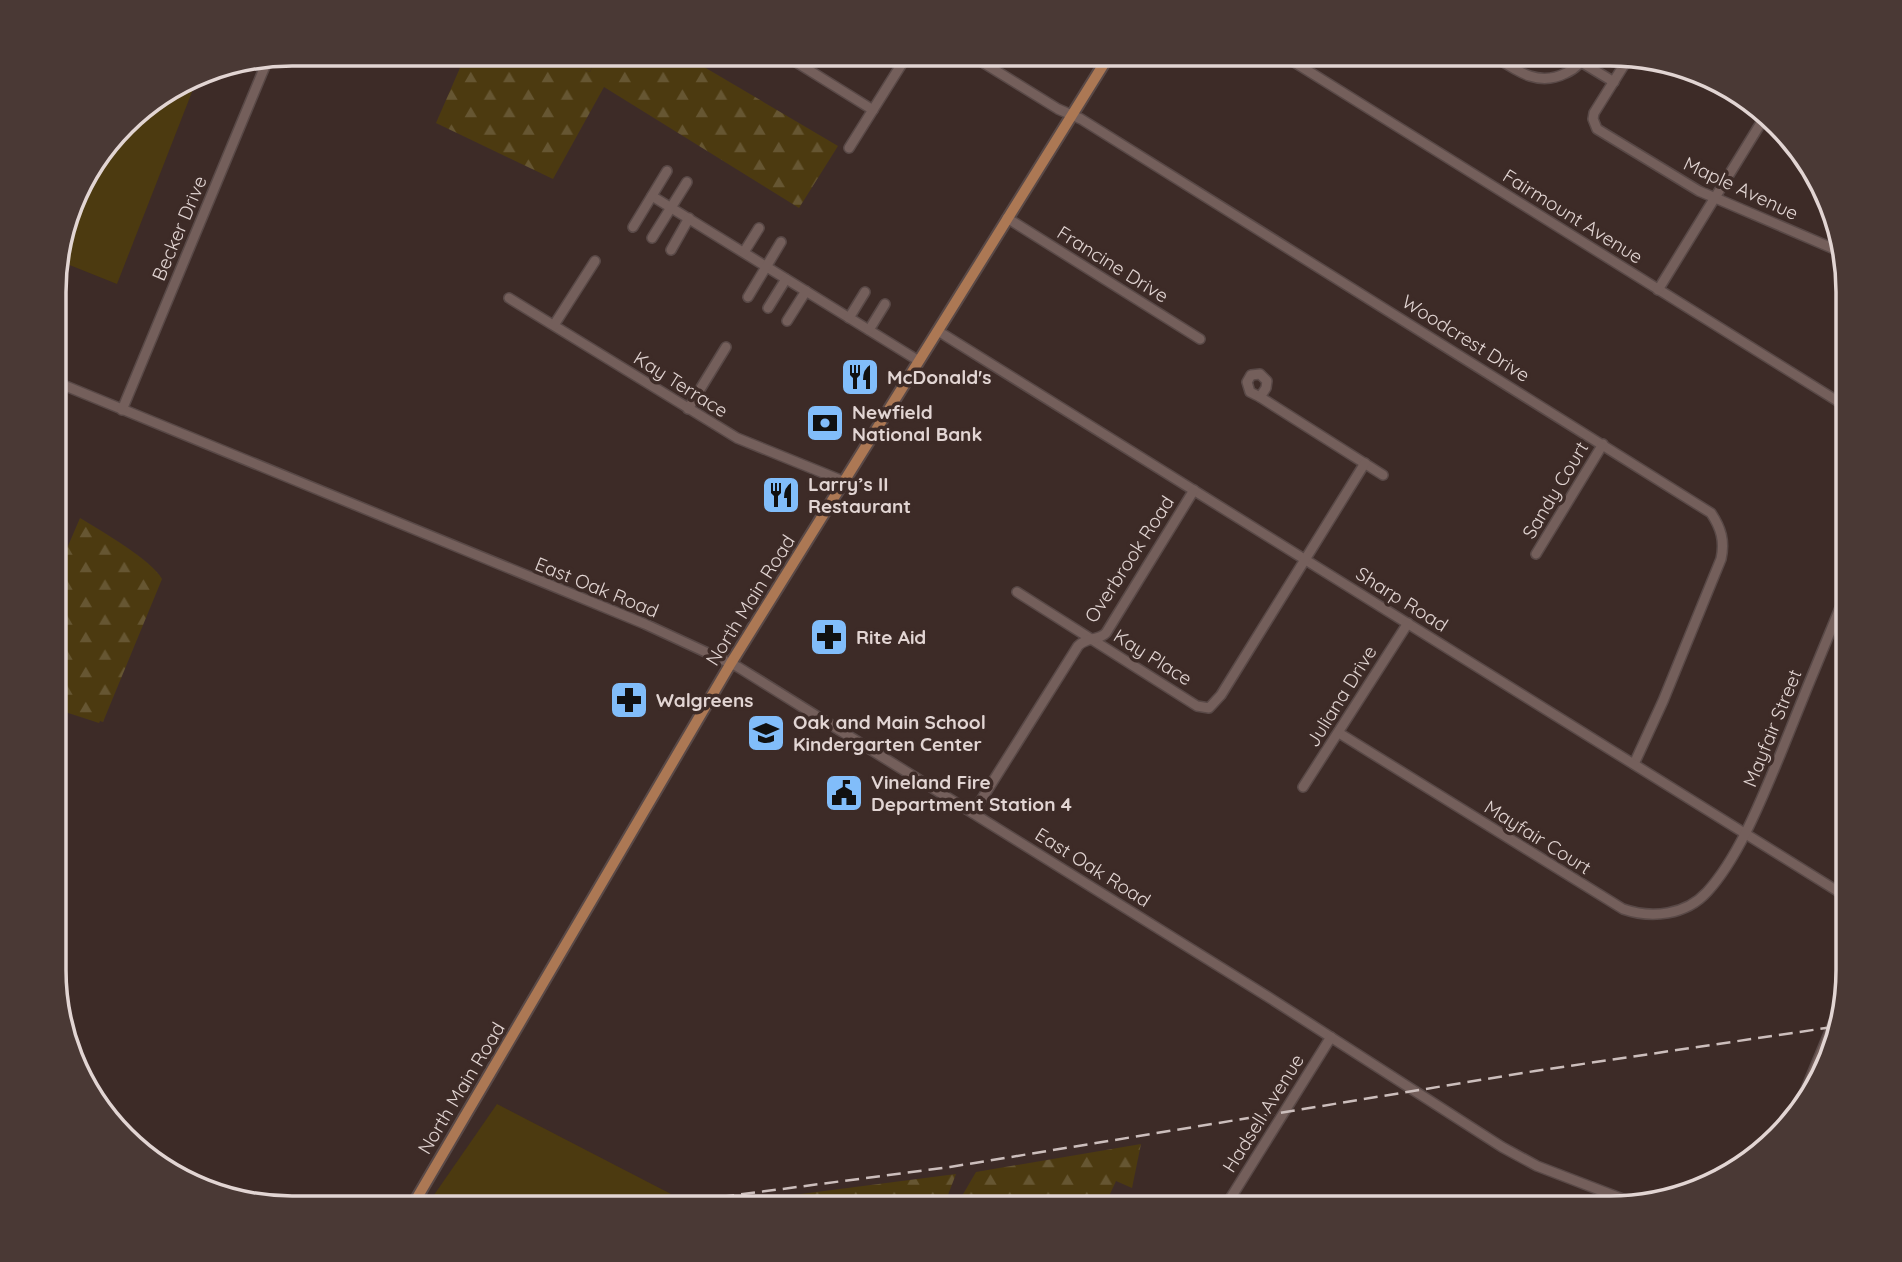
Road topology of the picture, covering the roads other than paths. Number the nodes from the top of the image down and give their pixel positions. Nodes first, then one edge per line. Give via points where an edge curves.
1 (802, 66) edge
2 (900, 66) edge
3 (988, 66) edge
4 (1103, 66) edge
5 (1300, 66) edge
6 (1509, 66) edge
7 (1572, 66) edge
8 (1593, 66) edge
9 (1623, 67) edge
10 (264, 68) edge
11 (1614, 82) junction
12 (873, 110) junction
13 (1072, 115) junction
14 (1760, 125) edge
15 (849, 148) dead end
16 (667, 171) dead end
17 (687, 181) dead end
18 (652, 196) junction
19 (1714, 198) junction
20 (671, 208) junction
21 (1007, 218) junction
22 (689, 219) junction
23 (633, 227) dead end
24 (760, 228) dead end
25 (652, 238) dead end
26 (781, 242) dead end
27 (1831, 248) edge
28 (671, 250) dead end
29 (744, 252) junction
30 (595, 261) dead end
31 (766, 266) junction
32 (786, 279) junction
33 (1658, 290) junction
34 (806, 291) junction
35 (865, 292) dead end
36 (748, 297) dead end
37 (509, 298) dead end
38 (885, 304) dead end
39 (768, 309) dead end
40 (849, 317) junction
41 (787, 321) dead end
42 (554, 325) junction
43 (869, 330) junction
44 (938, 331) junction
45 (1200, 339) dead end
46 (726, 347) dead end
47 (919, 361) junction
48 (66, 386) edge
49 (1259, 397) dead end
50 (1835, 400) edge
51 (688, 409) junction
52 (122, 410) junction
53 (1603, 444) junction
54 (1365, 463) junction
55 (1383, 475) dead end
56 (843, 481) junction
57 (1194, 490) junction
58 (1536, 554) dead end
59 (1305, 559) junction
60 (1017, 593) dead end
61 (1835, 621) edge
62 (1408, 623) junction
63 (1092, 639) junction
64 (731, 663) junction
65 (1339, 733) junction
66 (1634, 764) junction
67 (1303, 787) dead end
68 (973, 813) junction
69 (1745, 833) junction
70 (1720, 874) joint
71 (1835, 889) edge
72 (1331, 1037) junction
73 (1232, 1195) edge
74 (1613, 1195) edge
75 (418, 1196) edge

1 - 12 street
2 - 12 street
3 - 13 street, Woodcrest Drive
4 - 13 main road, North Main Road
5 - 33 street, Fairmount Avenue
6 - 7 street via 1540,79 1557,78
8 - 11 street
9 - 11 street
10 - 52 street, Becker Drive
11 - 19 street, Maple Avenue via 1593,116 1596,128
12 - 15 street
13 - 21 main road, North Main Road
13 - 53 street, Woodcrest Drive
14 - 19 street
16 - 18 street
17 - 20 street
18 - 20 street
18 - 23 street
19 - 27 street, Maple Avenue
19 - 33 street
20 - 22 street
20 - 25 street
21 - 44 main road, North Main Road
21 - 45 street, Francine Drive
22 - 28 street
22 - 29 street
24 - 29 street
26 - 31 street
29 - 31 street
30 - 42 street
31 - 32 street
31 - 36 street
32 - 34 street
32 - 39 street
33 - 50 street, Fairmount Avenue
34 - 40 street
34 - 41 street
35 - 40 street
37 - 42 street, Kay Terrace
38 - 43 street
40 - 43 street
42 - 51 street, Kay Terrace
43 - 47 street
44 - 47 main road, North Main Road
44 - 57 street, Sharp Road
46 - 51 street
47 - 56 main road, North Main Road
48 - 52 street, East Oak Road
49 - 54 street
51 - 56 street, Kay Terrace via 737,439
52 - 64 street, East Oak Road
53 - 58 street, Sandy Court
53 - 66 street, Woodcrest Drive via 1701,505 1717,522 1724,544
54 - 55 street
54 - 59 street, Kay Place
56 - 64 main road, North Main Road
57 - 59 street, Sharp Road
57 - 63 street, Overbrook Road via 1106,632
59 - 62 street, Sharp Road
59 - 63 street, Kay Place via 1214,705 1197,706
60 - 63 street, Kay Place
61 - 69 street, Mayfair Street
62 - 65 street, Juliana Drive
62 - 66 street, Sharp Road
63 - 68 street, Overbrook Road via 1078,646
64 - 68 street, East Oak Road
64 - 75 main road, North Main Road
65 - 67 street, Juliana Drive
65 - 70 street, Mayfair Court via 1623,909 1660,915 1686,907 1707,892
66 - 69 street, Sharp Road
68 - 72 street, East Oak Road
69 - 70 street, Mayfair Street
69 - 71 street, Sharp Road
72 - 73 street, Hadsell Avenue
72 - 74 street, East Oak Road via 1507,1150

